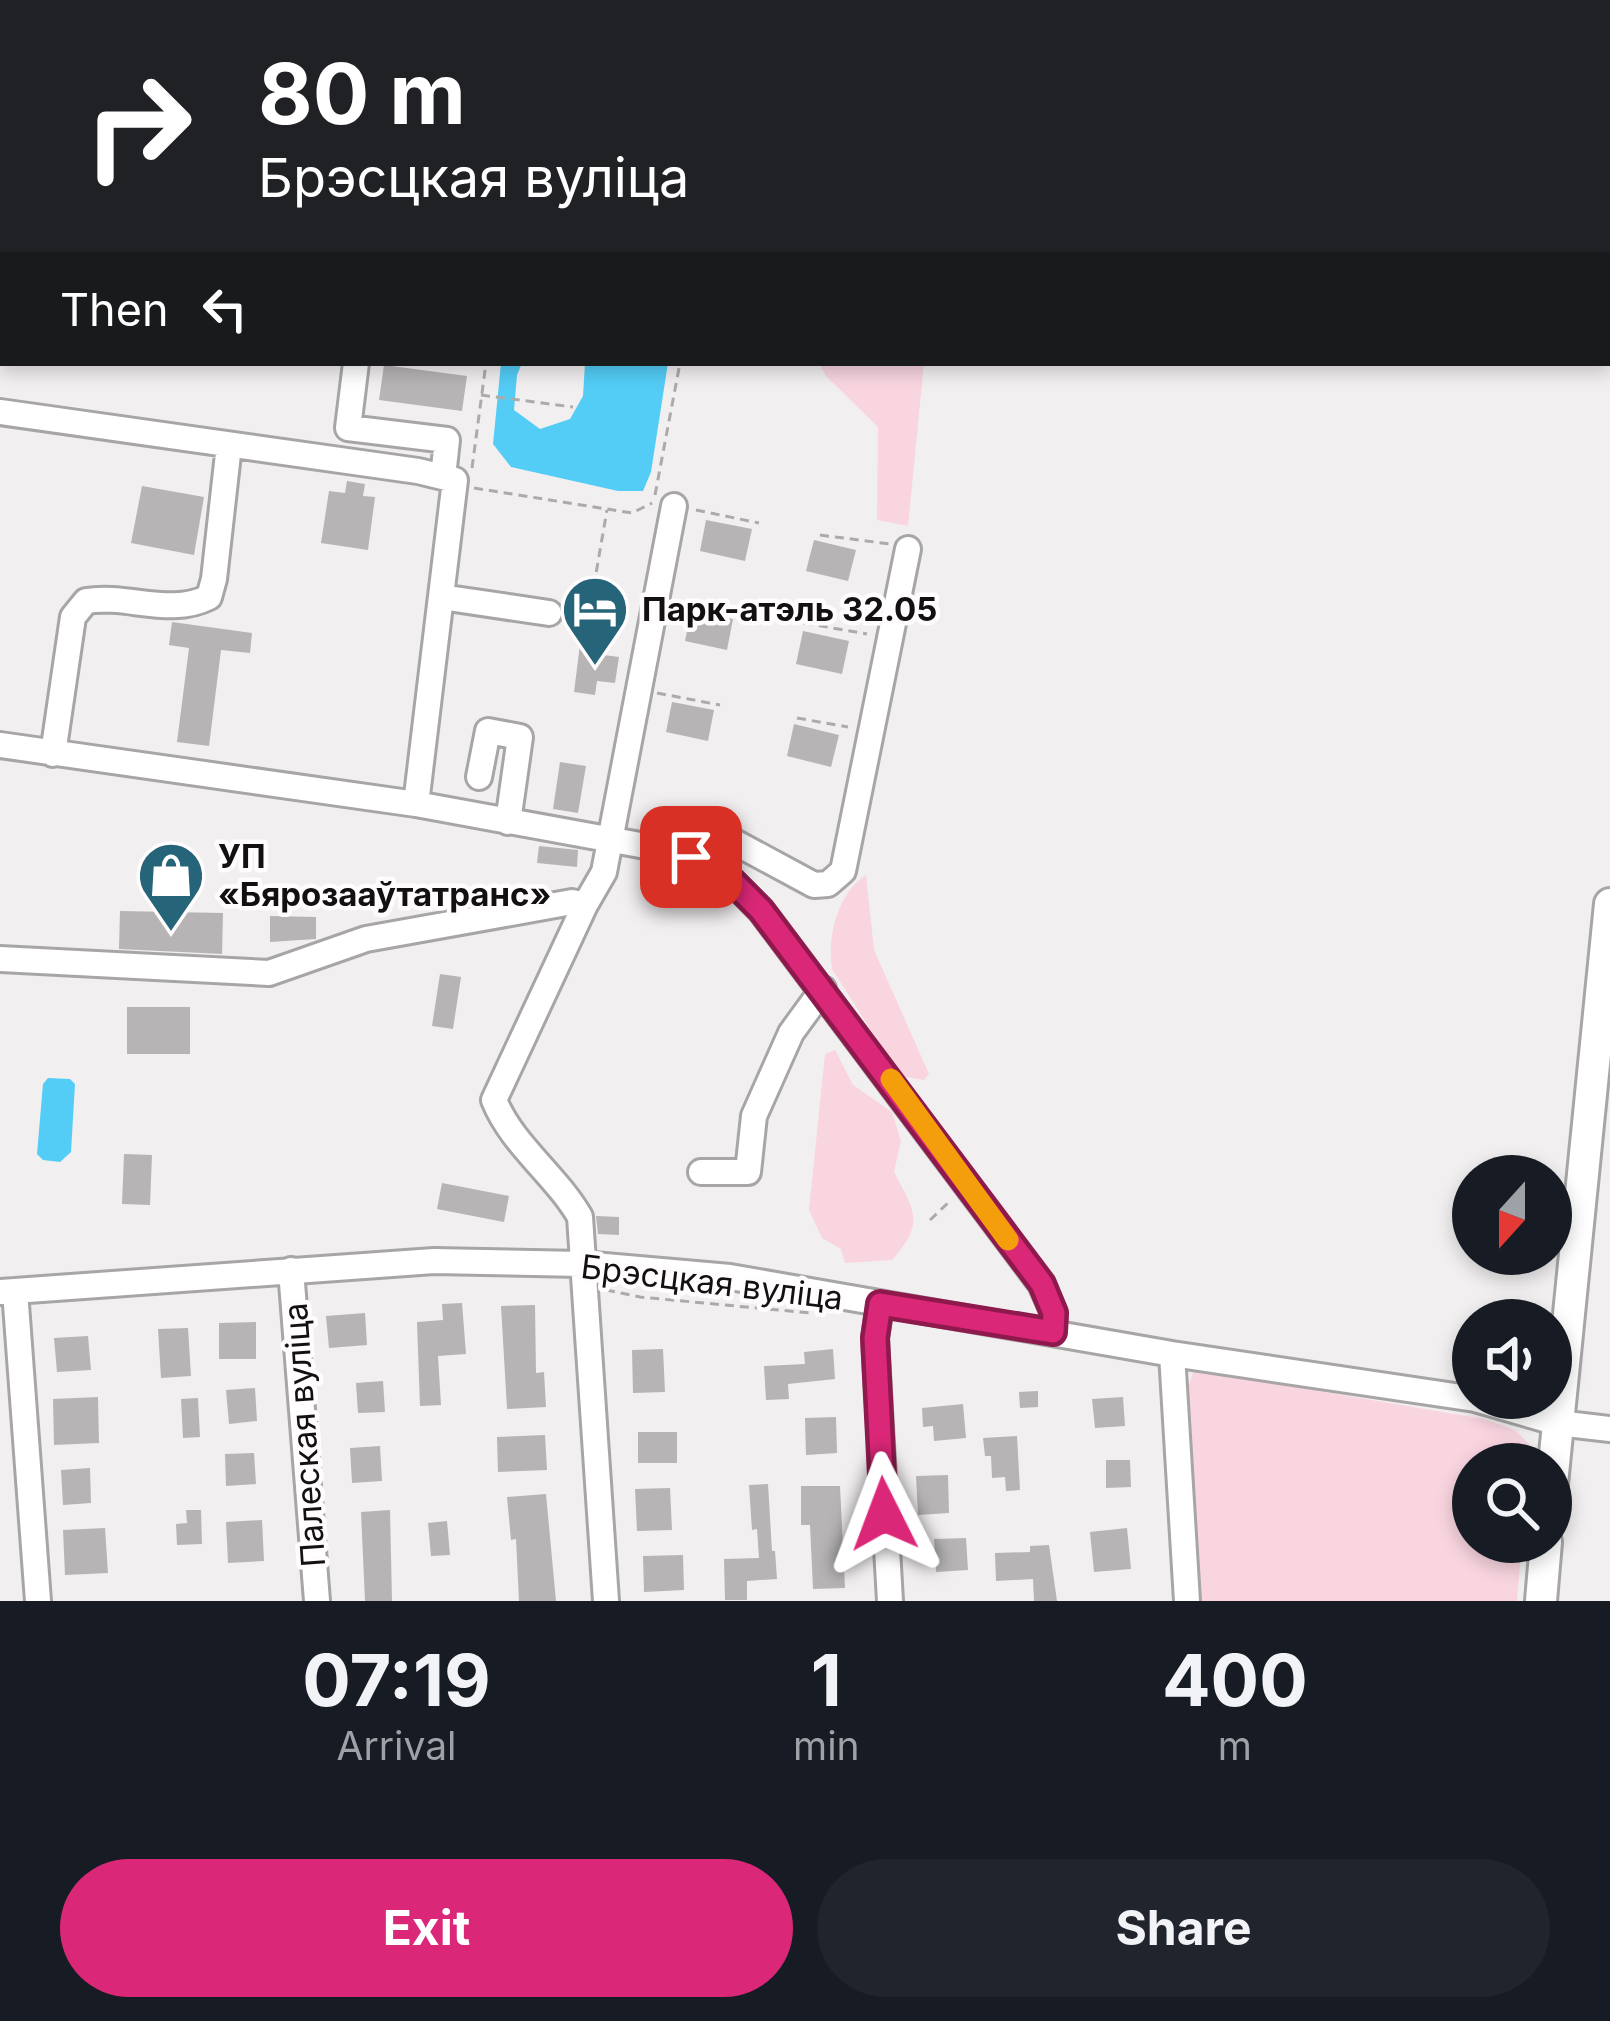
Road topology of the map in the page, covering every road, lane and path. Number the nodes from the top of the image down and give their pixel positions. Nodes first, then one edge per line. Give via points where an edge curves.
1 (356, 366) edge
2 (486, 366) edge
3 (679, 366) edge
4 (485, 395) junction
5 (573, 407) dead end
6 (0, 412) edge
7 (229, 445) junction
8 (443, 477) junction
9 (674, 506) joint
10 (607, 508) junction
11 (759, 523) dead end
12 (820, 535) dead end
13 (908, 549) joint
14 (441, 597) junction
15 (657, 597) junction
16 (549, 613) dead end
17 (740, 615) dead end
18 (804, 623) dead end
19 (586, 631) dead end
20 (892, 639) junction
21 (639, 689) junction
22 (721, 705) dead end
23 (797, 718) dead end
24 (874, 732) junction
25 (0, 745) edge
26 (53, 754) junction
27 (479, 777) dead end
28 (416, 804) junction
29 (508, 822) junction
30 (611, 841) junction
31 (691, 857) junction
32 (1610, 904) edge
33 (585, 905) junction
34 (0, 959) edge
35 (824, 989) junction
36 (1599, 1123) edge
37 (701, 1172) dead end
38 (967, 1185) junction
39 (930, 1220) dead end
40 (291, 1270) junction
41 (583, 1275) junction
42 (7, 1292) edge
43 (880, 1304) junction
44 (814, 1314) dead end
45 (1053, 1332) junction
46 (1172, 1354) junction
47 (1558, 1423) junction
48 (1610, 1429) edge
49 (1556, 1443) edge
50 (1544, 1563) edge
51 (38, 1601) edge
52 (317, 1601) edge
53 (606, 1601) edge
54 (890, 1601) edge
55 (1186, 1601) edge
56 (1541, 1601) edge

1 - 8 street via 348,428 447,440
2 - 4 path
3 - 10 path via 654,502 632,513
4 - 5 path
4 - 10 path via 469,488
6 - 7 street
7 - 8 street
7 - 26 street via 208,597 188,607 86,601 73,616
8 - 14 street via 454,480
9 - 11 path
9 - 15 street
10 - 19 path
12 - 13 path
13 - 20 street
14 - 16 street
14 - 28 street
15 - 17 path
15 - 21 street
18 - 20 path
20 - 24 street
21 - 22 path
21 - 30 street
23 - 24 path
24 - 31 street via 843,871 828,884 814,885 725,837 700,843
25 - 26 street
26 - 28 street
27 - 29 street via 488,730 520,736
28 - 29 street
29 - 30 street
30 - 31 street
30 - 33 street
31 - 35 street via 726,875
32 - 36 main road
33 - 34 street via 366,939 269,973
33 - 41 street via 494,1100 580,1217
35 - 37 street via 791,1033 754,1116 748,1172
35 - 38 street
36 - 47 main road
38 - 39 path
38 - 45 street via 1042,1284
40 - 41 street, Брэсцкая вуліца via 434,1261
40 - 42 street, Брэсцкая вуліца
40 - 52 street, Палеская вуліца
41 - 43 street, Брэсцкая вуліца via 730,1277
41 - 44 path via 640,1297
41 - 53 street
42 - 51 street
43 - 45 street, Брэсцкая вуліца
43 - 54 street via 875,1338
45 - 46 street, Брэсцкая вуліца
46 - 47 street, Брэсцкая вуліца via 1475,1399
46 - 55 street
47 - 48 street, Брэсцкая вуліца
47 - 49 main road
50 - 56 main road

